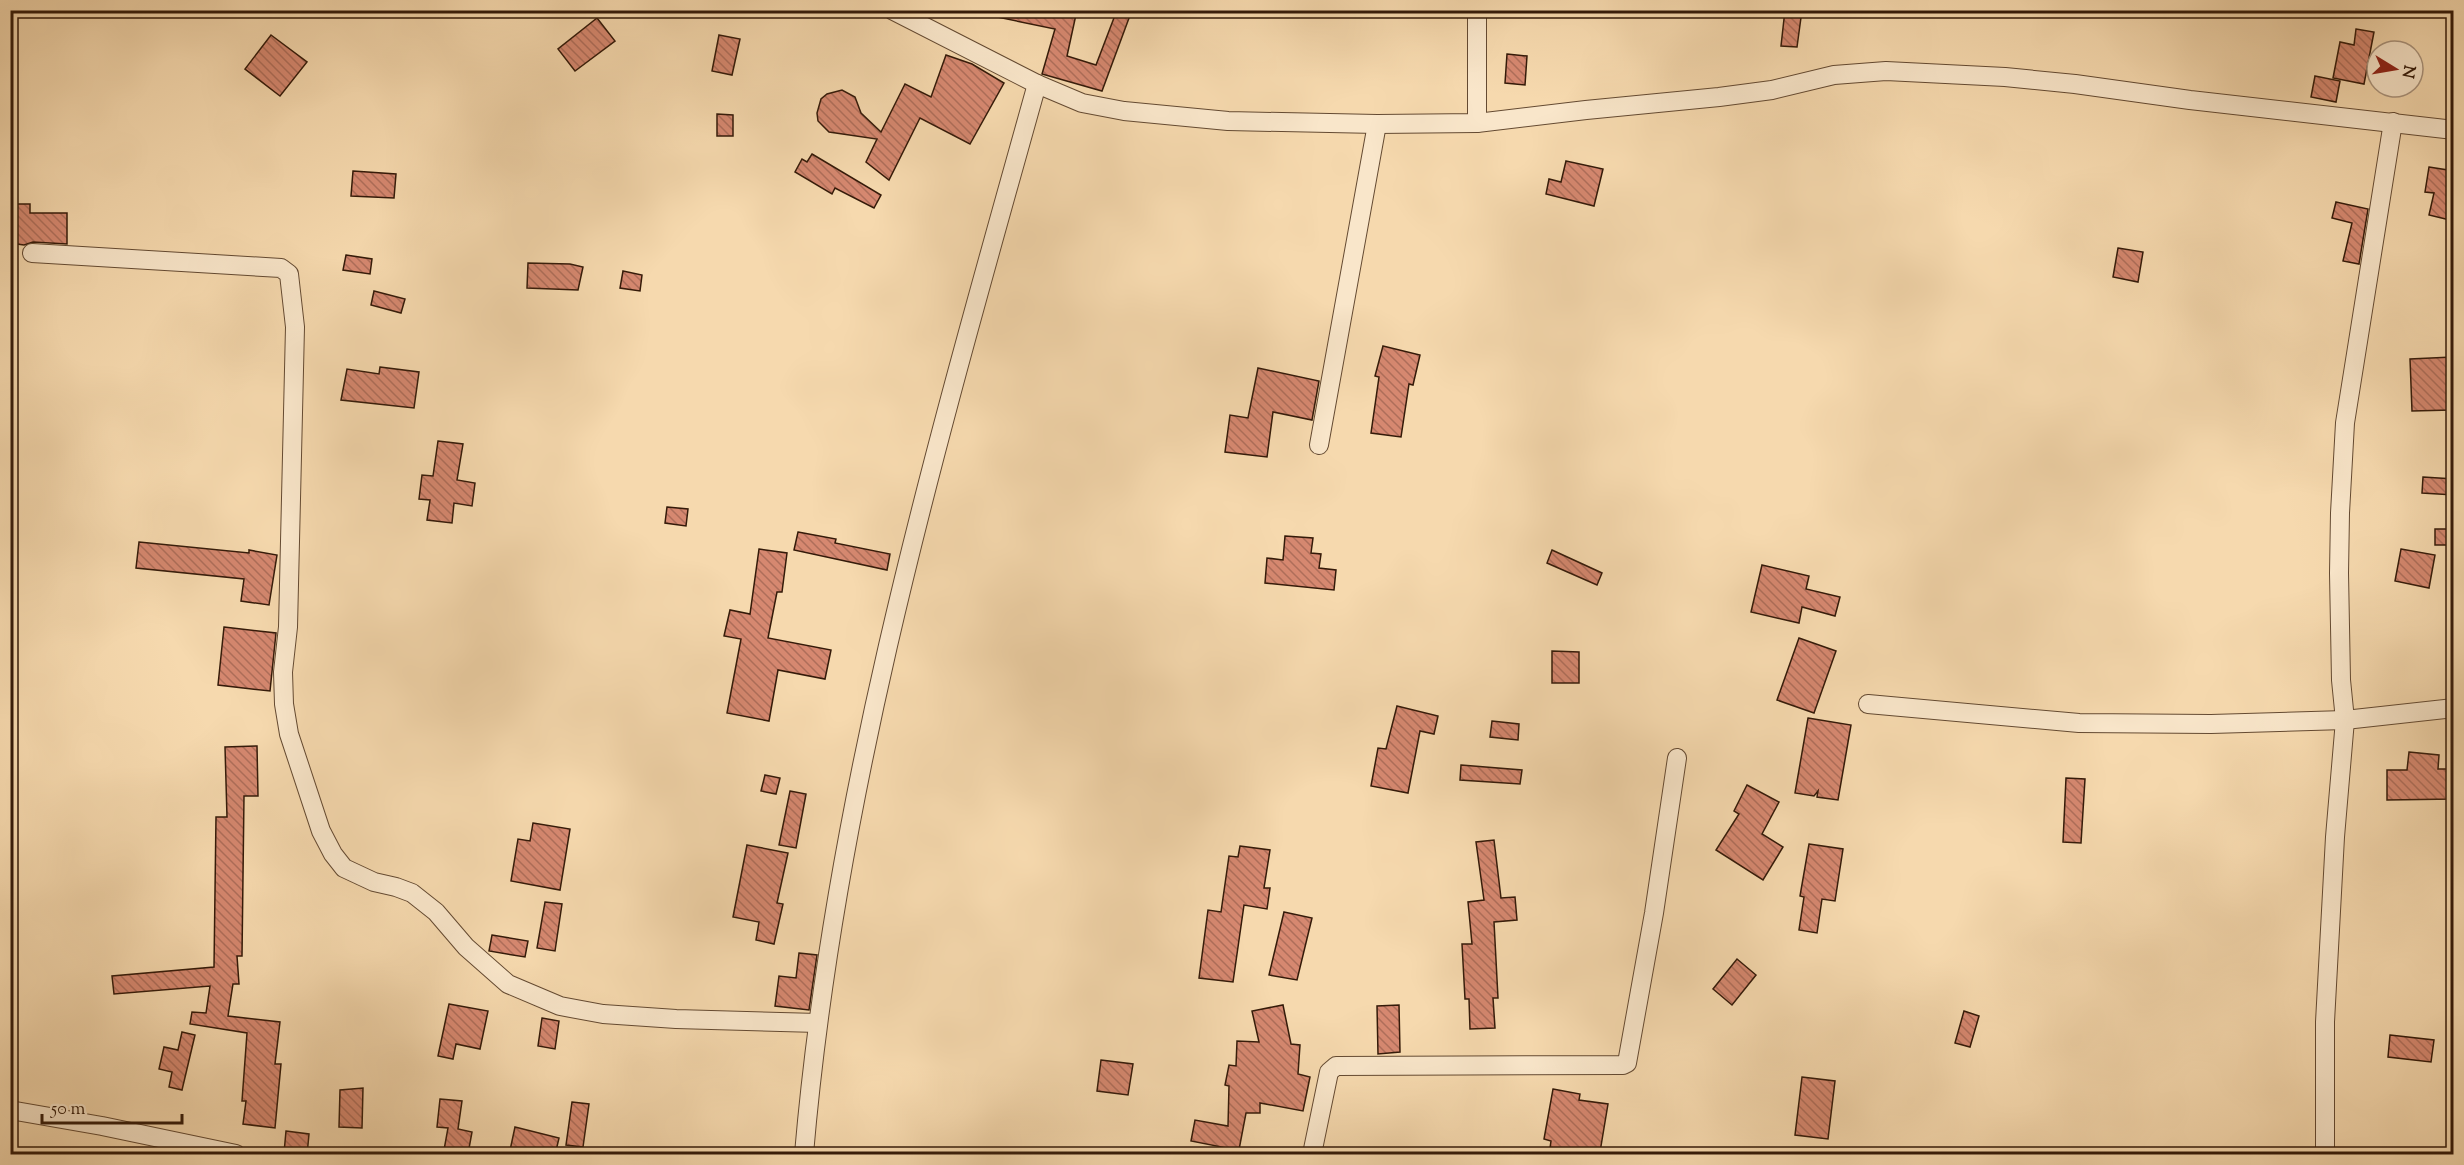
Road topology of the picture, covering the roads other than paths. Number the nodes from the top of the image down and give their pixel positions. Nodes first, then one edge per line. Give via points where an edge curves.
1 (892, 10) edge
2 (1477, 10) edge
3 (1037, 84) junction
4 (2393, 122) junction
5 (1477, 123) junction
6 (1377, 124) junction
7 (2454, 130) edge
8 (32, 253) dead end
9 (1319, 445) dead end
10 (1868, 704) dead end
11 (2454, 708) edge
12 (2345, 720) junction
13 (1677, 758) dead end
14 (818, 1023) junction
15 (10, 1110) edge
16 (236, 1155) edge
17 (804, 1155) edge
18 (1312, 1155) edge
19 (2325, 1155) edge

1 - 3 street
2 - 5 street
3 - 6 street via 1082,103 1124,111 1228,121
3 - 14 street via 946,410 896,614 853,809
4 - 5 street via 2005,76 1886,71 1834,75 1730,96
4 - 7 street
4 - 12 street via 2345,423 2339,573
5 - 6 street
6 - 9 street
8 - 14 street via 281,268 289,274 295,327 284,704 289,734 321,831 344,868 412,893 508,984 560,1006 613,1015
10 - 12 street via 2079,723
11 - 12 street
12 - 19 street via 2325,1022
13 - 18 street via 1627,1063 1336,1066 1329,1072
14 - 17 street
15 - 16 street

